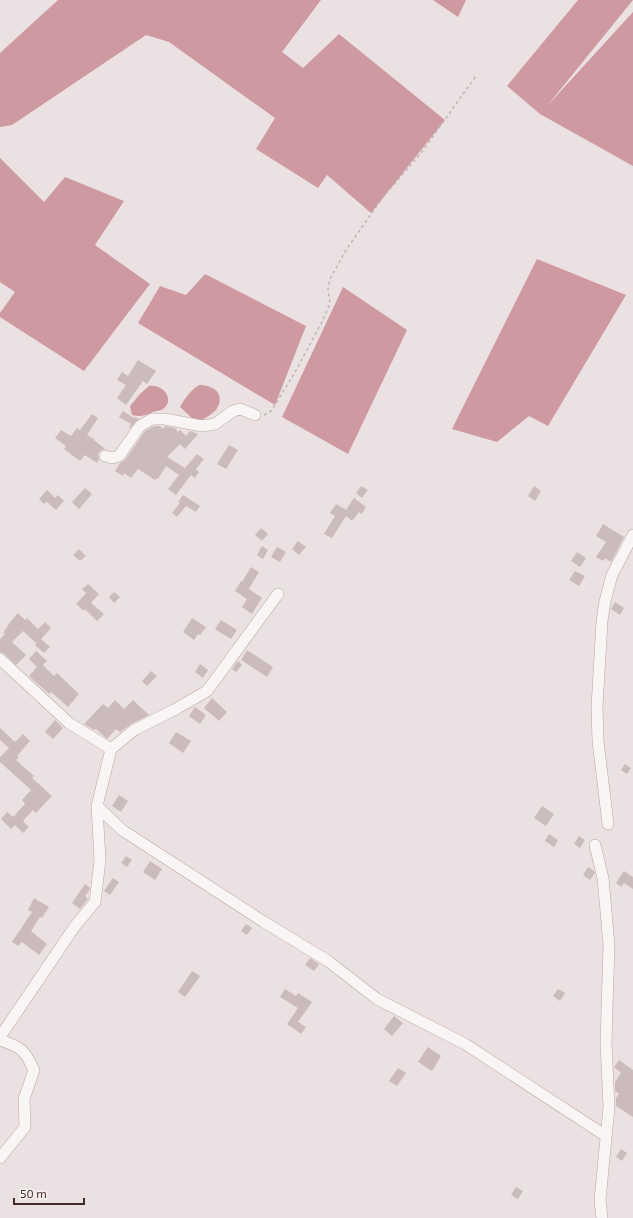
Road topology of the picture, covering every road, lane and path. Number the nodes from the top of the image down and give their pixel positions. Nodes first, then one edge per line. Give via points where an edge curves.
1 (476, 76) dead end
2 (255, 416) joint
3 (105, 456) dead end
4 (633, 535) edge
5 (278, 594) dead end
6 (0, 659) edge
7 (111, 749) junction
8 (97, 806) junction
9 (608, 824) dead end
10 (595, 845) dead end
11 (0, 1037) edge
12 (0, 1040) edge
13 (606, 1136) junction
14 (0, 1158) edge
15 (602, 1218) edge

1 - 2 path via 421,153 382,197 346,250 330,279 330,303 323,320 294,374 271,411 262,416
2 - 3 street via 240,410 233,411 215,424 202,426 152,419 140,426 119,456
4 - 9 street via 612,575 602,622 597,708 598,741
5 - 7 street via 207,691 134,730
6 - 7 street via 69,723
7 - 8 street
8 - 11 street via 100,860 95,902 74,926
8 - 13 street via 122,830 328,961 377,998 465,1044
10 - 13 street via 603,878 609,945 606,1042 609,1107
12 - 14 street via 17,1046 27,1054 34,1070 24,1099 25,1127
13 - 15 street via 600,1200

